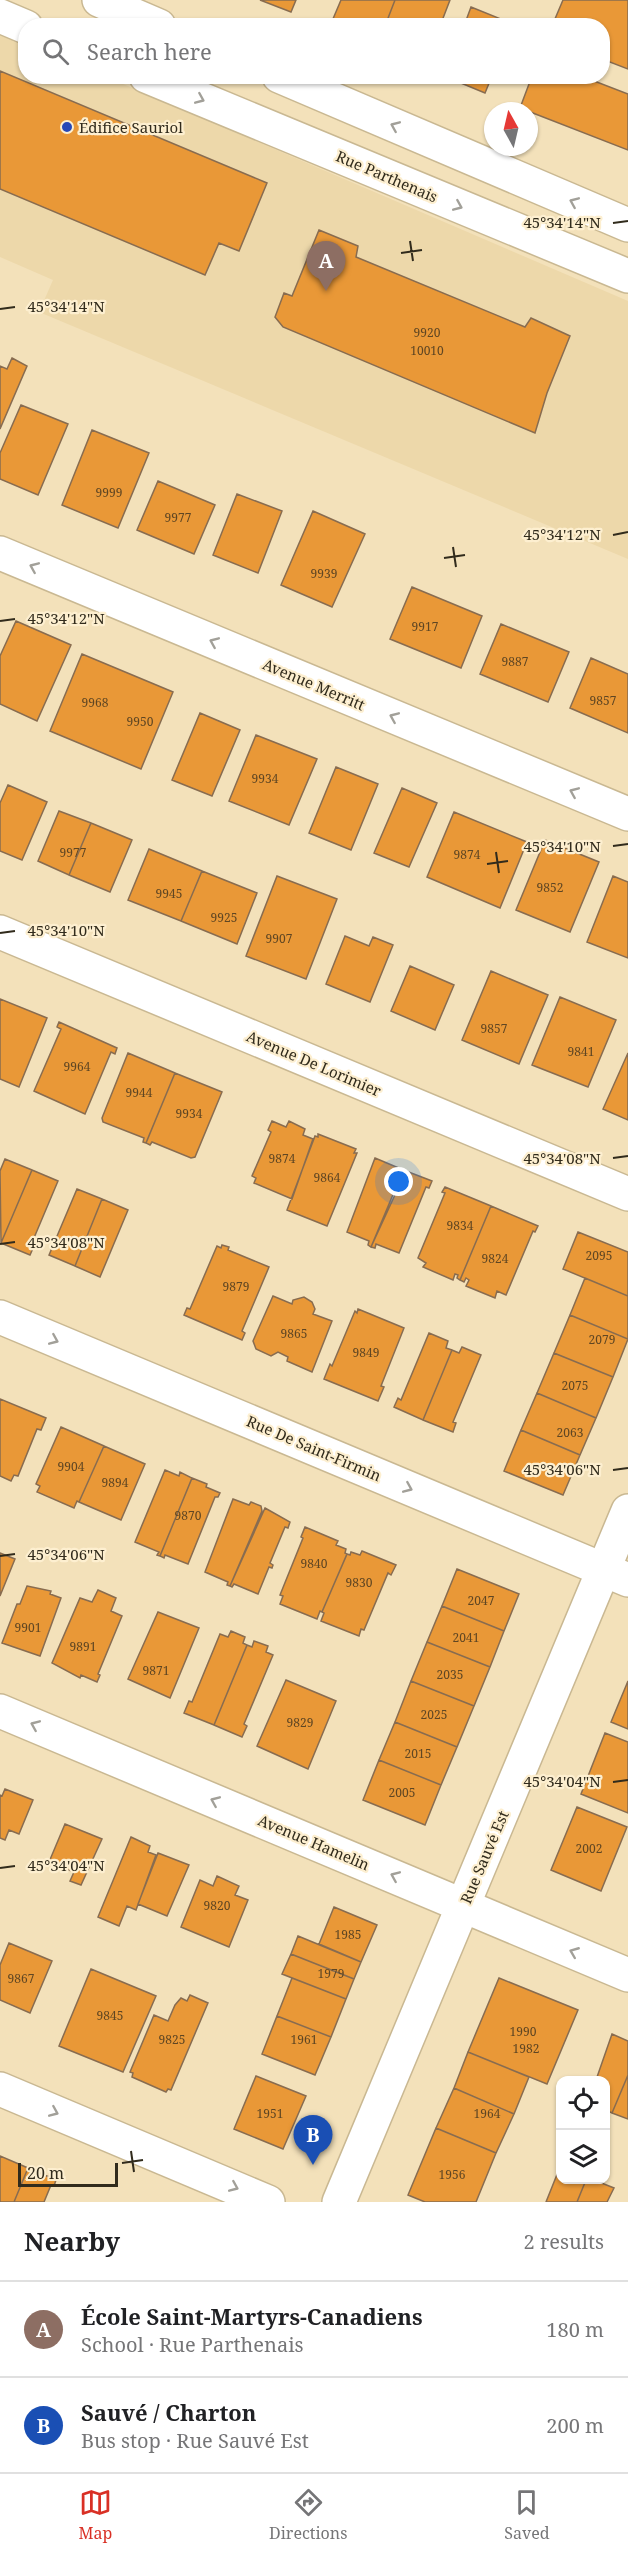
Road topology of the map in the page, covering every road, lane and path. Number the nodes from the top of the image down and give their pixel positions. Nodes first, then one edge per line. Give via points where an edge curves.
1 (99, 0) edge
2 (0, 16) edge
3 (141, 18) edge
4 (18, 24) edge
5 (165, 84) edge
6 (298, 84) edge
7 (628, 225) edge
8 (628, 276) edge
9 (0, 553) edge
10 (628, 814) edge
11 (0, 932) edge
12 (628, 1194) edge
13 (0, 1317) edge
14 (628, 1511) edge
15 (616, 1575) edge
16 (0, 1711) edge
17 (464, 1905) junction
18 (628, 1975) edge
19 (0, 2090) edge
20 (268, 2202) edge
21 (339, 2202) edge

1 - 3 street
2 - 4 street
5 -> 8 street, Rue Parthenais
7 -> 6 street
10 -> 9 street, Avenue Merritt
11 - 12 street, Avenue De Lorimier
13 -> 15 street, Rue De Saint-Firmin
14 - 15 street, Rue Sauvé Est
15 - 17 street, Rue Sauvé Est
17 -> 16 street, Avenue Hamelin
18 -> 17 street, Avenue Hamelin
17 - 21 street, Rue Sauvé Est
19 -> 20 street

